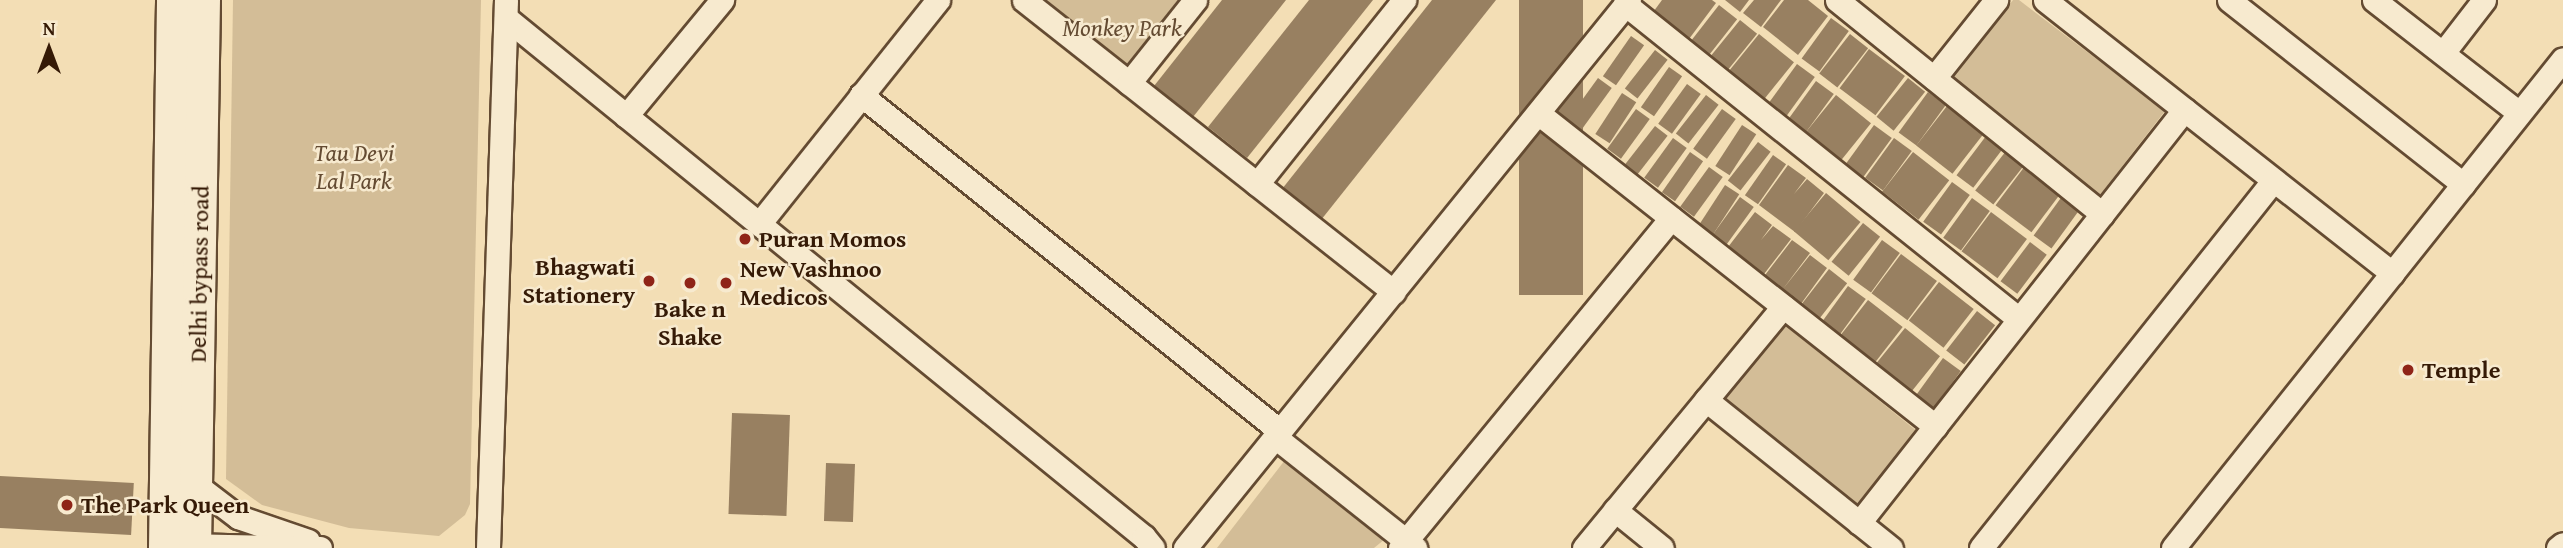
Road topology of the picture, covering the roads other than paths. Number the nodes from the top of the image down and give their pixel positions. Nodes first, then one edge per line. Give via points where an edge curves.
1 (173, 0) edge
2 (204, 0) edge
3 (722, 0) edge
4 (938, 0) edge
5 (1024, 0) edge
6 (1195, 0) edge
7 (1404, 0) edge
8 (1996, 0) edge
9 (2045, 0) edge
10 (2229, 0) edge
11 (2374, 0) edge
12 (2484, 0) edge
13 (1627, 2) edge
14 (1842, 2) edge
15 (506, 9) edge
16 (2443, 53) junction
17 (2563, 59) edge
18 (1934, 78) junction
19 (1129, 83) junction
20 (862, 95) junction
21 (2184, 110) junction
22 (1538, 113) junction
23 (2519, 113) junction
24 (626, 116) junction
25 (2274, 180) junction
26 (1257, 184) junction
27 (2463, 184) junction
28 (2102, 214) junction
29 (1671, 218) junction
30 (758, 224) junction
31 (2392, 274) junction
32 (1394, 292) junction
33 (1783, 307) junction
34 (2019, 319) junction
35 (1706, 400) junction
36 (1935, 426) junction
37 (1278, 434) junction
38 (196, 485) junction
39 (1615, 510) junction
40 (1859, 523) junction
41 (2563, 544) edge
42 (180, 546) edge
43 (1408, 546) edge
44 (320, 548) edge
45 (328, 548) edge
46 (488, 548) edge
47 (1153, 548) edge
48 (1185, 548) edge
49 (1584, 548) edge
50 (1662, 548) edge
51 (1891, 548) edge
52 (1981, 548) edge
53 (2173, 548) edge
54 (2558, 548) edge

1 - 42 main road, Delhi bypass road
2 - 38 main road, Delhi bypass road
3 - 24 street
4 - 20 street
5 - 19 street
6 - 19 street
7 - 26 street
8 - 18 street
9 - 21 street
10 - 27 street
11 - 16 street
12 - 16 street
13 - 22 street
13 - 34 street
14 - 18 street
15 - 24 street
15 - 46 street
16 - 23 street
17 - 23 street
18 - 28 street
19 - 26 street
20 - 30 street
20 - 37 street
21 - 25 street
21 - 28 street
22 - 29 street
22 - 32 street
23 - 27 street
24 - 30 street
25 - 31 street
25 - 52 street
26 - 32 street
27 - 31 street
28 - 34 street
29 - 33 street
29 - 43 street
30 - 47 street
31 - 53 street
32 - 37 street
33 - 35 street
33 - 36 street
34 - 36 street
35 - 39 street
35 - 40 street
36 - 40 street
37 - 43 street
37 - 48 street
38 - 42 main road, Delhi bypass road
38 - 45 street via 238,517
39 - 49 street
39 - 50 street
40 - 51 street
41 - 54 street
42 - 44 street

